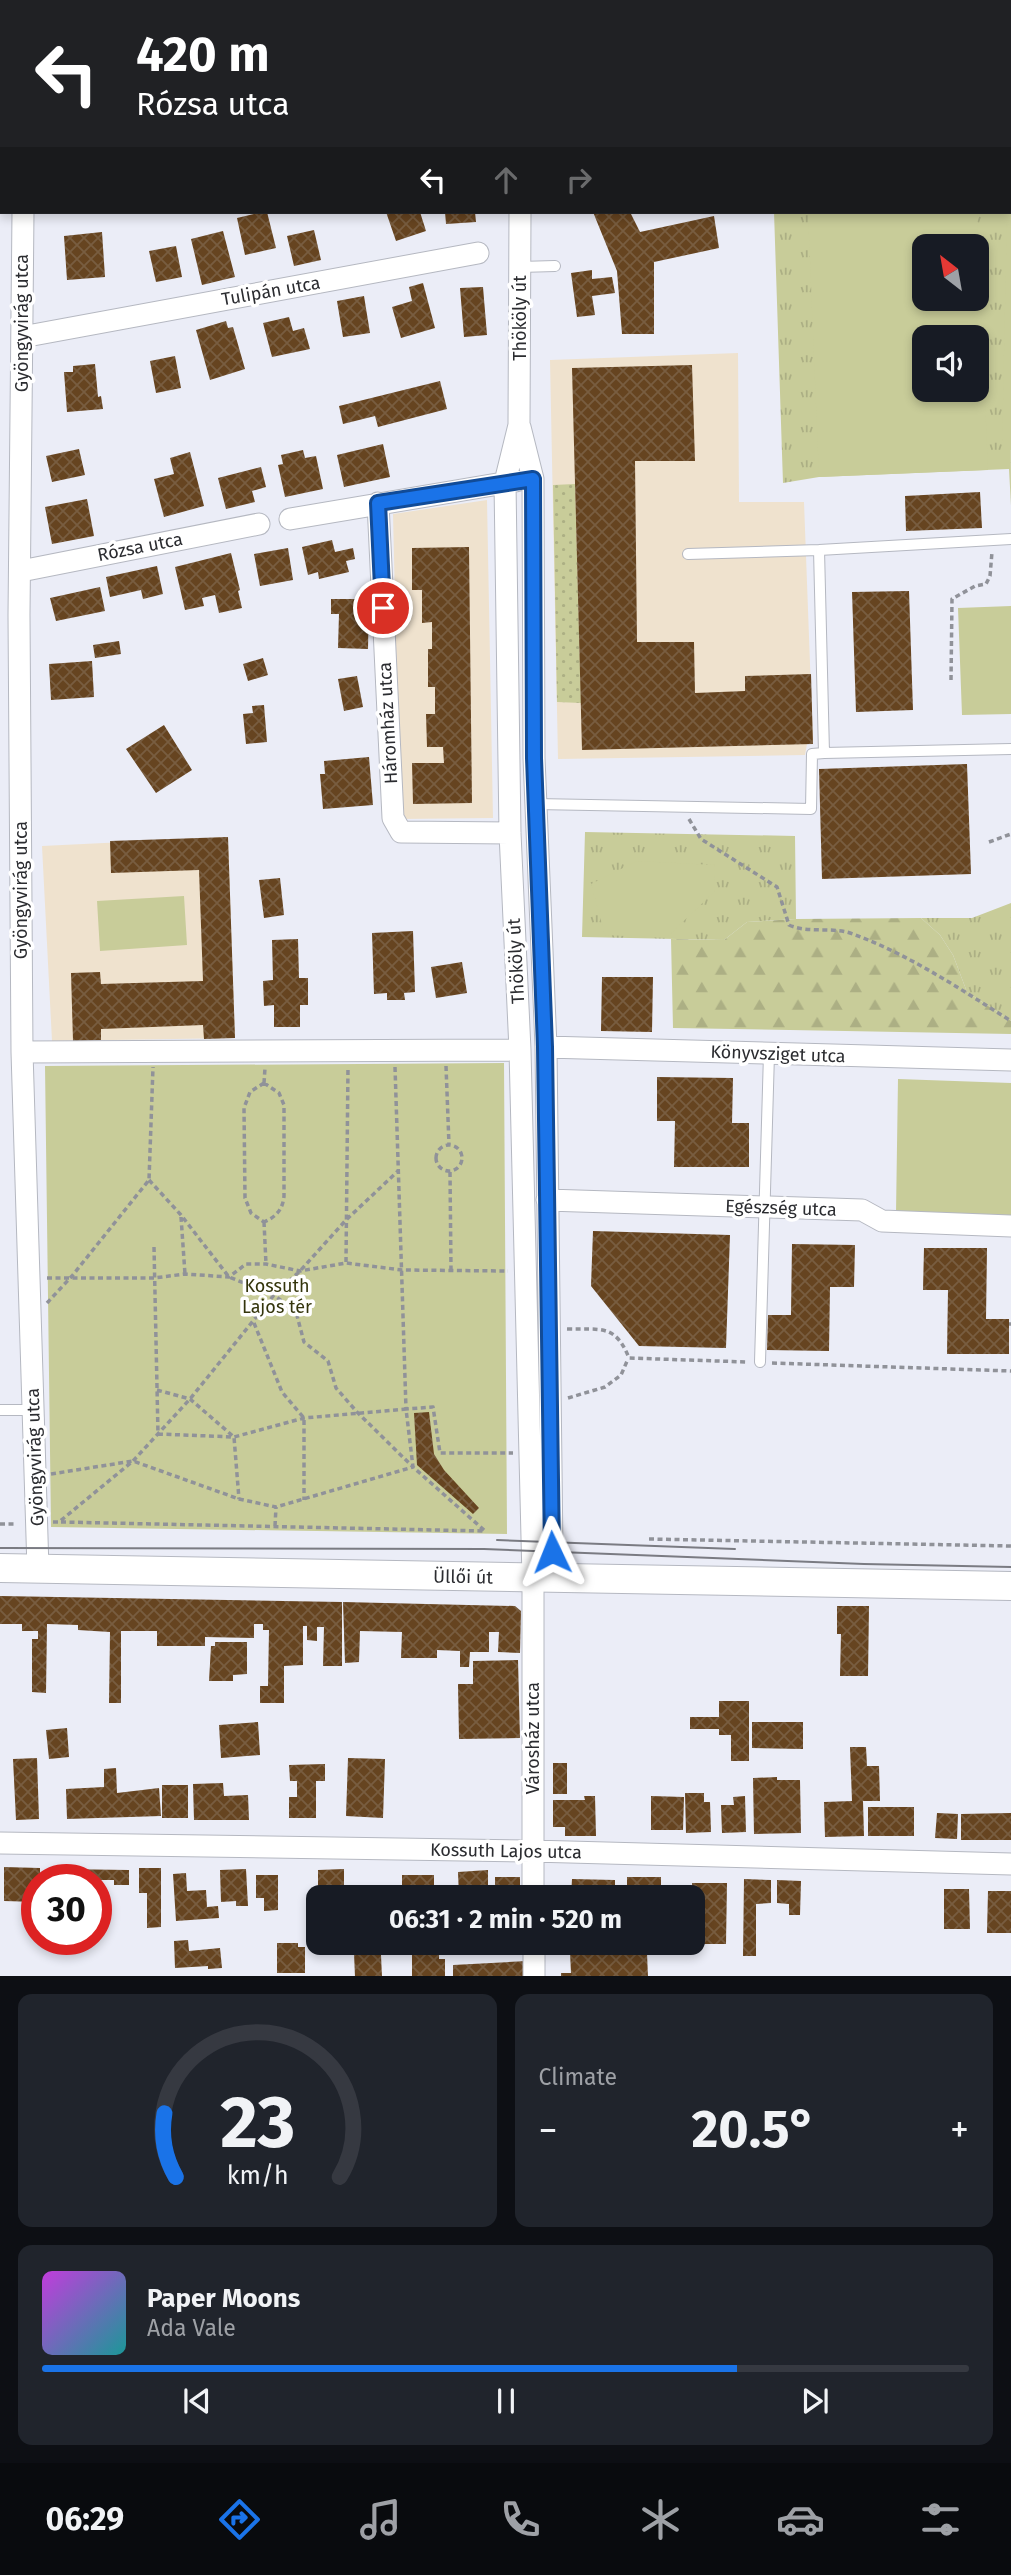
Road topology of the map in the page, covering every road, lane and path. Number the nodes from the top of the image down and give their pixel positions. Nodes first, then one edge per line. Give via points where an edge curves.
1 (23, 214) edge
2 (520, 214) edge
3 (478, 253) dead end
4 (555, 266) dead end
5 (520, 267) junction
6 (22, 337) junction
7 (519, 425) junction
8 (533, 479) junction
9 (505, 482) junction
10 (378, 503) junction
11 (290, 519) dead end
12 (259, 524) dead end
13 (1011, 539) edge
14 (991, 540) junction
15 (819, 550) junction
16 (688, 554) dead end
17 (21, 570) junction
18 (10, 617) edge
19 (951, 681) dead end
20 (1011, 749) edge
21 (824, 753) junction
22 (536, 804) junction
23 (683, 808) junction
24 (510, 833) junction
25 (1011, 834) edge
26 (989, 842) dead end
27 (1011, 1021) edge
28 (545, 1047) junction
29 (445, 1050) junction
30 (520, 1050) junction
31 (153, 1051) junction
32 (349, 1051) junction
33 (395, 1051) junction
34 (22, 1052) junction
35 (769, 1054) junction
36 (1011, 1060) edge
37 (449, 1144) junction
38 (398, 1171) junction
39 (450, 1172) junction
40 (149, 1180) junction
41 (547, 1200) junction
42 (764, 1208) junction
43 (181, 1216) junction
44 (346, 1220) junction
45 (264, 1222) junction
46 (1011, 1226) edge
47 (154, 1247) dead end
48 (346, 1263) junction
49 (266, 1264) junction
50 (402, 1270) junction
51 (451, 1270) junction
52 (300, 1271) junction
53 (524, 1271) junction
54 (185, 1274) junction
55 (72, 1276) junction
56 (229, 1277) junction
57 (29, 1278) junction
58 (154, 1278) junction
59 (274, 1295) junction
60 (30, 1320) junction
61 (253, 1322) junction
62 (628, 1358) dead end
63 (760, 1362) dead end
64 (157, 1390) junction
65 (190, 1399) junction
66 (550, 1404) junction
67 (33, 1409) junction
68 (406, 1409) junction
69 (0, 1410) edge
70 (356, 1412) junction
71 (304, 1418) junction
72 (158, 1434) junction
73 (234, 1437) junction
74 (550, 1440) junction
75 (529, 1447) junction
76 (133, 1461) junction
77 (413, 1467) junction
78 (35, 1477) junction
79 (239, 1500) junction
80 (304, 1500) junction
81 (276, 1507) junction
82 (48, 1523) junction
83 (275, 1526) junction
84 (649, 1539) dead end
85 (1011, 1546) edge
86 (0, 1568) edge
87 (38, 1569) junction
88 (533, 1578) junction
89 (1011, 1586) edge
90 (0, 1843) edge
91 (532, 1851) junction
92 (1011, 1864) edge
93 (533, 1885) edge
94 (534, 1955) edge
95 (534, 1976) edge

1 - 6 street, Gyöngyvirág utca
2 - 5 street, Thököly út
3 - 6 street, Tulipán utca
4 - 5 lane
5 - 7 street, Thököly út
6 - 17 street, Gyöngyvirág utca
7 - 8 street, Thököly út
7 - 9 street, Thököly út
8 - 9 street
8 - 22 street, Thököly út
9 - 10 street
9 - 24 street, Thököly út
10 - 11 street
10 - 24 street, Háromház utca via 393,818 401,832
12 - 17 street, Rózsa utca
13 - 14 lane
14 - 15 lane
14 - 19 path via 986,584 952,600
15 - 16 lane
15 - 21 lane
17 - 18 street, Gyöngyvirág utca
18 - 34 street, Gyöngyvirág utca
20 - 21 lane
21 - 23 lane via 812,754 811,809
22 - 23 lane
22 - 28 street, Thököly út
23 - 27 path via 701,839 776,887 789,925 800,930 849,932 891,949
24 - 30 street, Thököly út
25 - 26 path
28 - 35 street, Könyvsziget utca
28 - 41 street, Thököly út
29 - 30 street
29 - 33 street
29 - 37 path
30 - 53 street, Thököly út
31 - 32 street
31 - 34 street
31 - 40 path
32 - 33 street
32 - 44 path
33 - 38 path
34 - 57 street, Gyöngyvirág utca
35 - 36 street, Könyvsziget utca
35 - 42 lane
37 - 39 path via 461,1151 463,1160
37 - 39 path via 440,1147 435,1159
38 - 44 path
38 - 50 path
39 - 51 path
40 - 43 path
40 - 55 path
41 - 42 street, Egészség utca
41 - 66 street, Thököly út
42 - 46 street, Egészség utca via 862,1203 883,1222
42 - 63 lane
43 - 54 path
43 - 56 path
44 - 48 path
44 - 52 path
45 - 45 path via 282,1208 284,1183 284,1105 279,1093 264,1083 250,1092 244,1108 245,1198 251,1213
45 - 49 path
47 - 58 path
48 - 50 path
48 - 52 path
49 - 52 path
49 - 56 path via 246,1264
50 - 51 path
50 - 68 path
51 - 53 path
52 - 59 path
53 - 75 street, Thököly út
54 - 56 path
54 - 58 path
55 - 57 path
55 - 58 path
55 - 60 path
56 - 59 path
57 - 60 street, Gyöngyvirág utca
58 - 64 path
59 - 61 path
59 - 70 path via 296,1312 304,1342 328,1361 335,1388
60 - 67 street, Gyöngyvirág utca
61 - 65 path
61 - 71 path via 282,1392
62 - 66 path via 621,1375 606,1387
64 - 65 path
64 - 72 path
65 - 72 path
65 - 73 path
66 - 74 street, Thököly út
67 - 69 lane
67 - 78 street, Gyöngyvirág utca
68 - 70 path
68 - 75 path via 433,1407 440,1453
68 - 77 path
70 - 71 path
70 - 77 path
71 - 73 path
71 - 80 path
72 - 73 path
72 - 76 path
73 - 79 path
74 - 75 street
74 - 88 street, Thököly út via 552,1552
75 - 88 street, Thököly út
76 - 78 path
76 - 79 path
76 - 82 path
77 - 80 path
77 - 83 path via 485,1531
78 - 82 street, Gyöngyvirág utca
79 - 81 path
80 - 81 path
81 - 83 path
82 - 83 path
82 - 87 street, Gyöngyvirág utca
84 - 85 path
86 - 87 main road, Üllői út
87 - 88 main road, Üllői út
88 - 89 main road, Üllői út
88 - 91 street, Városház utca
90 - 91 street, Kossuth Lajos utca
91 - 92 street, Kossuth Lajos utca
91 - 93 street, Városház utca
94 - 95 street

